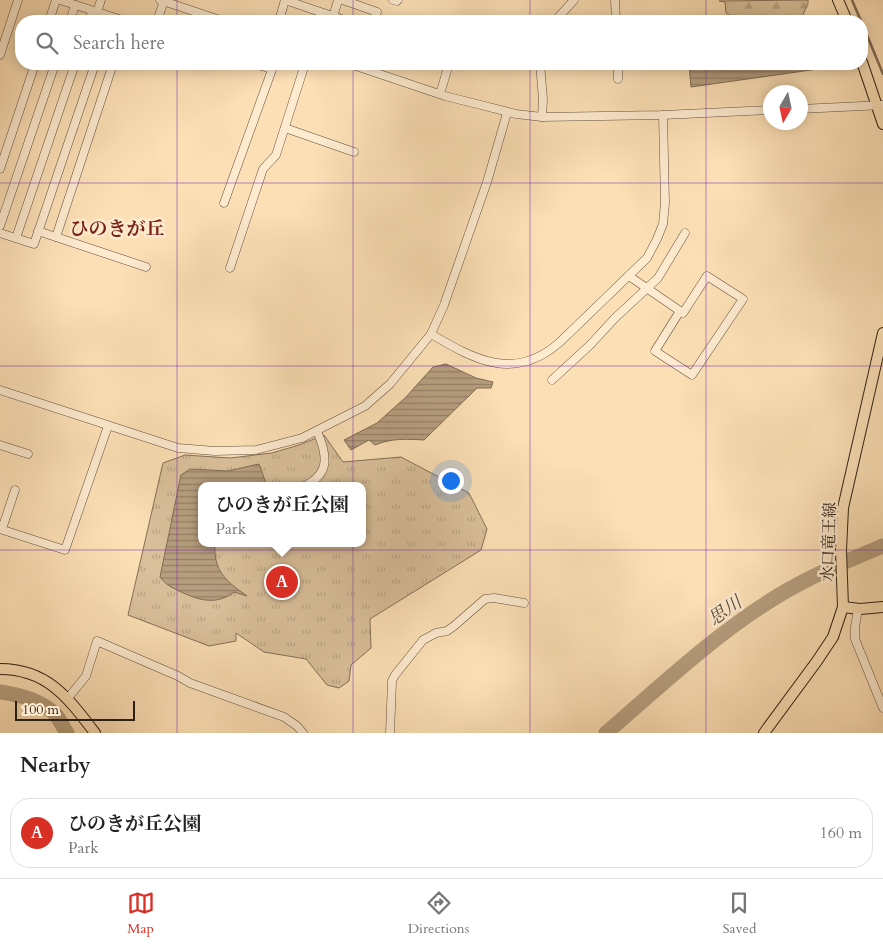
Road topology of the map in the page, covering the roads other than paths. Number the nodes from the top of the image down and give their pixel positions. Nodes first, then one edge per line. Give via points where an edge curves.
1 (18, 0) edge
2 (58, 0) edge
3 (100, 0) edge
4 (285, 0) edge
5 (338, 0) edge
6 (343, 0) edge
7 (393, 0) edge
8 (398, 0) edge
9 (574, 0) edge
10 (615, 0) edge
11 (838, 0) edge
12 (162, 1) edge
13 (75, 5) junction
14 (96, 12) junction
15 (52, 15) edge
16 (72, 15) edge
17 (92, 15) edge
18 (102, 15) edge
19 (158, 15) edge
20 (203, 15) edge
21 (281, 15) edge
22 (327, 15) edge
23 (334, 15) edge
24 (376, 15) edge
25 (560, 15) edge
26 (616, 15) edge
27 (844, 15) edge
28 (0, 55) edge
29 (33, 70) edge
30 (53, 70) edge
31 (73, 70) edge
32 (92, 70) edge
33 (111, 70) edge
34 (272, 70) edge
35 (303, 70) edge
36 (368, 70) edge
37 (447, 70) edge
38 (541, 70) edge
39 (618, 70) edge
40 (865, 70) edge
41 (618, 79) dead end
42 (440, 94) junction
43 (880, 105) edge
44 (808, 109) edge
45 (763, 110) edge
46 (507, 113) junction
47 (663, 115) junction
48 (542, 116) junction
49 (883, 124) edge
50 (285, 128) junction
51 (354, 152) dead end
52 (0, 169) edge
53 (224, 203) dead end
54 (0, 226) edge
55 (38, 231) junction
56 (0, 233) edge
57 (685, 233) dead end
58 (56, 237) junction
59 (16, 238) junction
60 (146, 267) dead end
61 (230, 268) dead end
62 (629, 276) junction
63 (647, 289) junction
64 (680, 310) junction
65 (883, 333) edge
66 (430, 334) junction
67 (552, 380) dead end
68 (0, 390) edge
69 (108, 426) junction
70 (318, 431) junction
71 (0, 445) edge
72 (28, 454) dead end
73 (311, 482) edge
74 (15, 490) dead end
75 (1, 529) edge
76 (524, 604) dead end
77 (843, 607) junction
78 (883, 607) edge
79 (858, 609) junction
80 (0, 669) edge
81 (68, 698) junction
82 (883, 708) edge
83 (95, 733) edge
84 (303, 733) edge
85 (390, 733) edge
86 (764, 733) edge

1 - 28 street
2 - 13 street
2 - 15 street
3 - 14 street
4 - 21 street
4 - 22 street
5 - 23 street
6 - 24 street via 377,12
7 - 8 street
9 - 25 street
10 - 26 street
11 - 27 main road
12 - 19 street
12 - 20 street
13 - 14 street
13 - 16 street
14 - 17 street
14 - 18 street
29 - 52 street
30 - 54 street
31 - 59 street
32 - 55 street
33 - 58 street
34 - 53 street
35 - 50 street
36 - 42 street
37 - 42 street
38 - 48 street
39 - 41 street
40 - 43 main road
42 - 46 street
43 - 44 street
43 - 49 main road
45 - 47 street
46 - 48 street
46 - 66 street via 487,182 450,288
47 - 48 street
47 - 62 street via 665,203 662,224 647,258
50 - 51 street
50 - 61 street via 276,155 263,169
55 - 58 street
55 - 59 street via 34,244
56 - 59 street
57 - 63 street via 658,278
58 - 60 street
62 - 63 street
62 - 66 street via 552,350 529,361 505,364 480,360
63 - 64 street
63 - 67 street
64 - 64 street via 683,312 707,276 743,299 692,375 655,351
65 - 77 main road, 水口竜王線 via 846,494 841,554
66 - 70 street via 390,384 365,406
68 - 69 street
69 - 70 street via 178,448 215,451 256,450
69 - 75 street via 65,550
70 - 73 street via 324,448 324,463 321,475
71 - 72 street
74 - 75 street
76 - 85 street via 485,599 454,626 423,640 392,681
77 - 79 main road
77 - 86 main road, 水口竜王線 via 833,637
78 - 79 main road
79 - 82 street via 855,639
80 - 81 main road via 28,672 47,681
81 - 83 main road
81 - 84 street via 86,676 97,641 190,683 284,717

